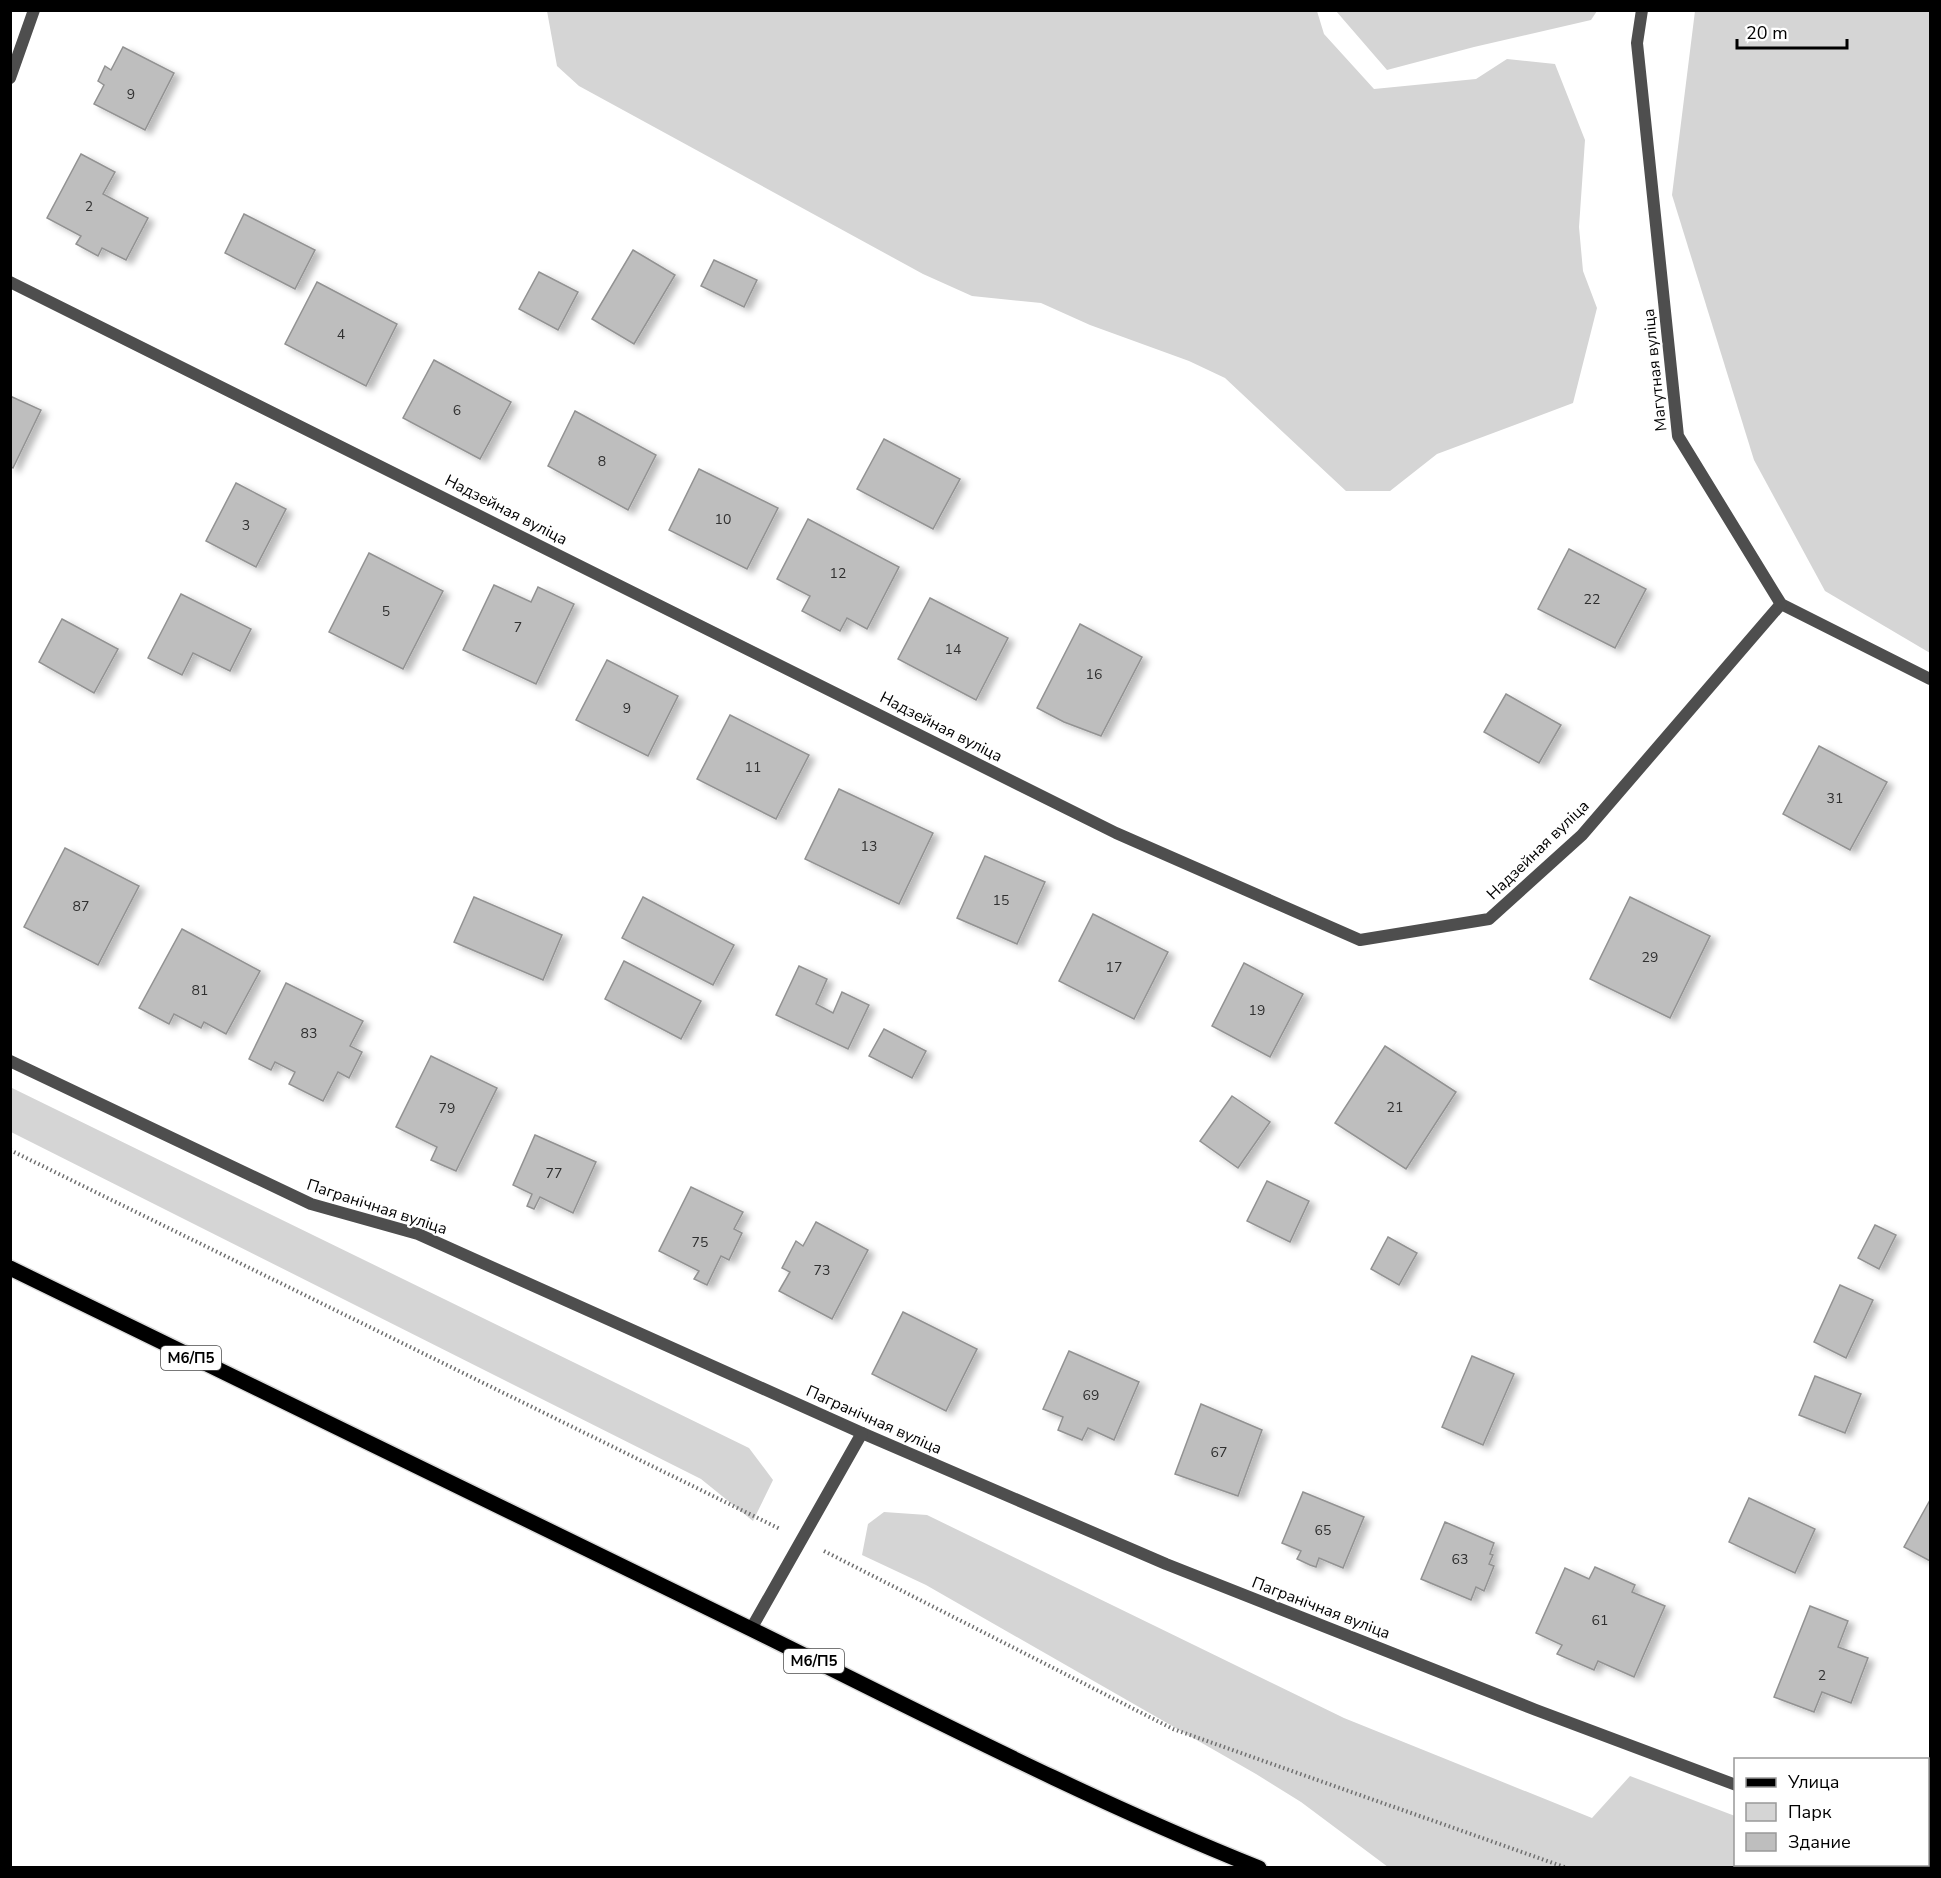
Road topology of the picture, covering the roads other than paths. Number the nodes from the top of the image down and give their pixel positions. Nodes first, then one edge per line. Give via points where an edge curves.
1 (34, 10) edge
2 (1642, 10) edge
3 (10, 78) edge
4 (10, 282) edge
5 (1781, 604) junction
6 (1930, 679) edge
7 (10, 1061) edge
8 (10, 1268) edge
9 (862, 1433) junction
10 (751, 1629) junction
11 (1734, 1784) edge
12 (1259, 1868) edge

1 - 3 street
2 - 5 street, Магутная вуліца via 1637,43 1678,436
4 - 5 street, Надзейная вуліца via 1116,833 1360,940 1489,919 1582,835
5 - 6 street
7 - 9 street, Пагранічная вуліца via 311,1204 417,1234
8 - 10 main road, М6/П5
9 - 10 street
9 - 11 street, Пагранічная вуліца via 1166,1564
10 - 12 main road, М6/П5 via 985,1746

